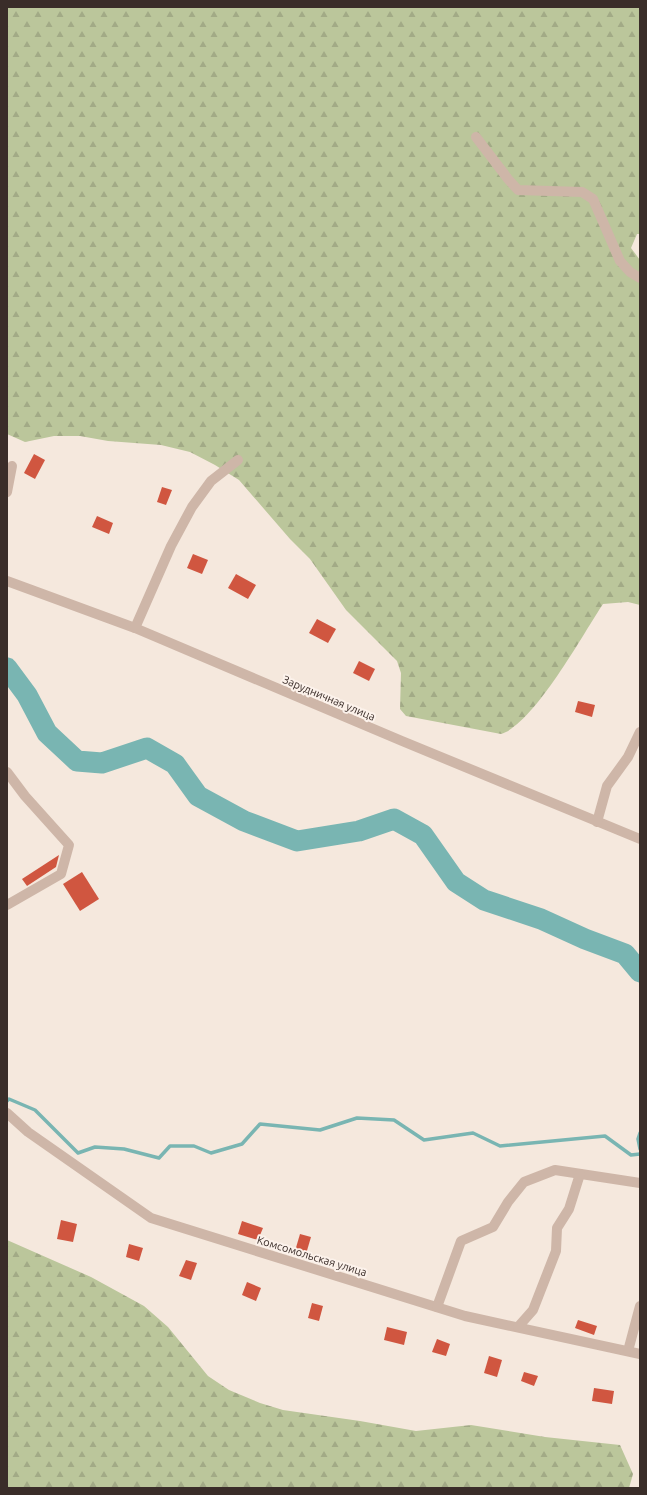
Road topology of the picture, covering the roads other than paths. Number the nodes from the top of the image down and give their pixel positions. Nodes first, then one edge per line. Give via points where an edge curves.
1 (476, 137) dead end
2 (640, 278) edge
3 (238, 460) dead end
4 (12, 466) dead end
5 (7, 492) edge
6 (7, 581) edge
7 (135, 628) junction
8 (640, 732) edge
9 (7, 772) edge
10 (597, 822) junction
11 (640, 838) edge
12 (7, 905) edge
13 (7, 1113) edge
14 (580, 1174) junction
15 (640, 1183) edge
16 (640, 1306) edge
17 (436, 1307) junction
18 (518, 1327) junction
19 (628, 1351) junction
20 (640, 1354) edge

1 - 2 street via 518,190 582,192 593,199 620,261
3 - 7 street via 211,481 192,507 171,546
4 - 5 street
6 - 7 street, Зарудничная улица
7 - 10 street, Зарудничная улица
8 - 10 street via 628,757 607,786
9 - 12 street via 69,845 60,874
10 - 11 street, Зарудничная улица
13 - 17 street, Комсомольская улица via 28,1132 151,1218
14 - 15 street
14 - 17 street via 555,1170 524,1182 508,1202 494,1227 461,1241
14 - 18 street via 569,1209 557,1228 556,1251 533,1310
16 - 19 street
17 - 18 street, Комсомольская улица
18 - 19 street, Комсомольская улица
19 - 20 street, Комсомольская улица

